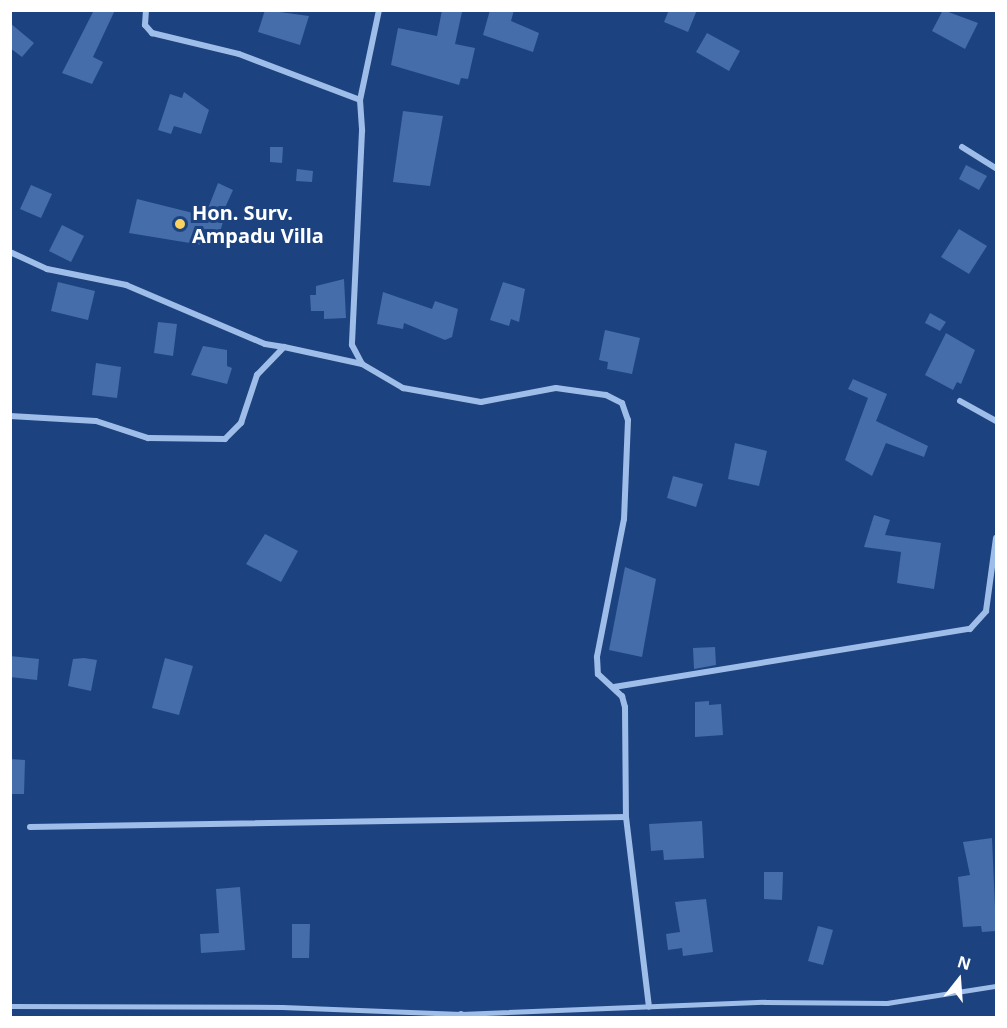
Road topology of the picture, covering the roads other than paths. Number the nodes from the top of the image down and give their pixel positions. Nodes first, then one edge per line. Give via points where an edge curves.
1 (146, 10) edge
2 (379, 10) edge
3 (360, 100) junction
4 (962, 147) dead end
5 (996, 168) edge
6 (10, 252) edge
7 (284, 347) junction
8 (362, 364) junction
9 (960, 401) dead end
10 (10, 416) edge
11 (996, 420) edge
12 (996, 538) edge
13 (614, 687) junction
14 (626, 817) junction
15 (30, 828) dead end
16 (996, 986) edge
17 (10, 1005) edge
18 (649, 1006) junction
19 (461, 1016) edge

1 - 3 street via 145,25 152,33 239,54
2 - 3 street
3 - 8 street via 362,131 352,345
4 - 5 street
6 - 7 street via 47,269 126,285 265,344
7 - 8 street
7 - 10 street via 257,375 241,423 225,439 148,438 96,421
8 - 13 street via 403,388 439,396 481,402 556,388 606,395 622,403 628,420 624,519 597,657 598,674
9 - 11 street
12 - 13 street via 986,611 970,629
13 - 14 street via 625,707
14 - 15 street
14 - 18 street
16 - 18 lane via 887,1003
17 - 19 lane via 259,1006
18 - 19 lane

